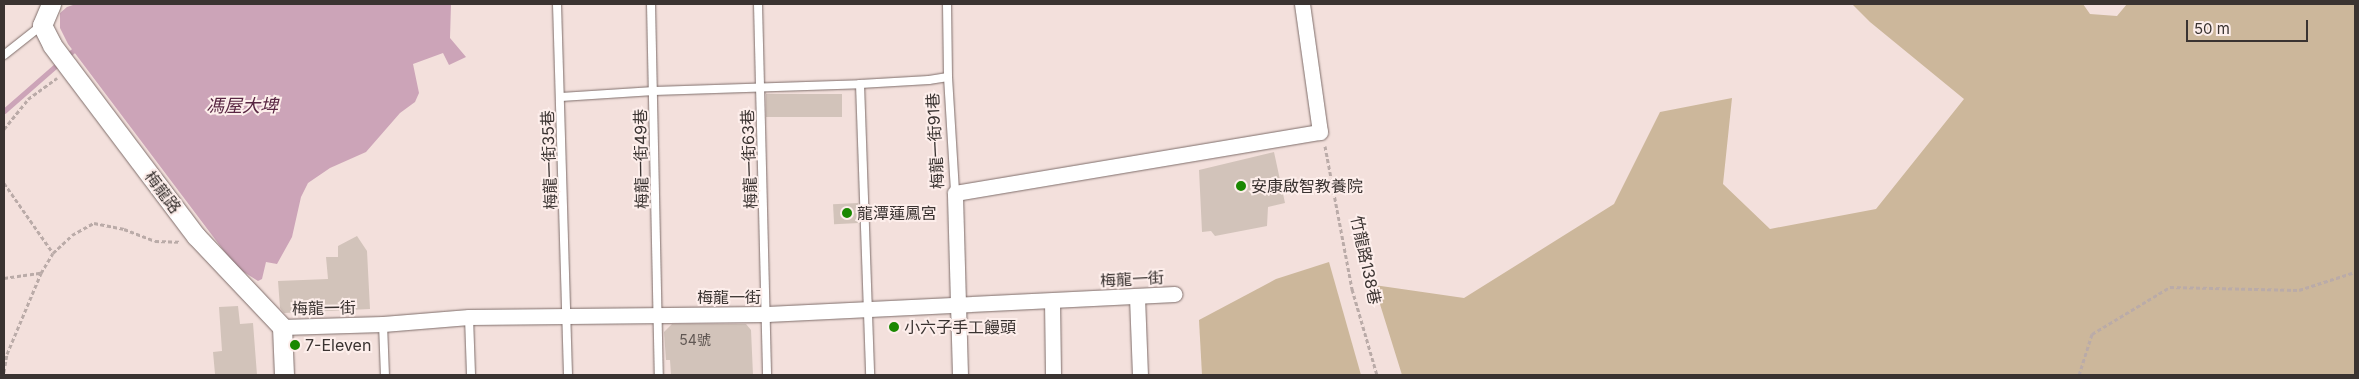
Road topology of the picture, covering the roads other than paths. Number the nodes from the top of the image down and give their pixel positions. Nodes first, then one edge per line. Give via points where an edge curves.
1 (51, 4) edge
2 (556, 4) edge
3 (651, 4) edge
4 (758, 4) edge
5 (947, 4) edge
6 (1302, 4) edge
7 (42, 25) junction
8 (4, 55) edge
9 (948, 77) junction
10 (860, 84) junction
11 (760, 87) junction
12 (654, 91) junction
13 (561, 97) junction
14 (955, 193) junction
15 (1175, 294) dead end
16 (1137, 297) junction
17 (1052, 301) junction
18 (958, 306) junction
19 (868, 310) junction
20 (657, 314) junction
21 (767, 314) junction
22 (567, 315) junction
23 (469, 317) junction
24 (383, 324) junction
25 (282, 327) junction
26 (284, 375) edge
27 (385, 375) edge
28 (471, 375) edge
29 (568, 375) edge
30 (659, 375) edge
31 (767, 375) edge
32 (870, 375) edge
33 (960, 375) edge
34 (1053, 375) edge
35 (1140, 375) edge

1 - 7 street
2 - 13 lane, 梅龍一街35巷
3 - 12 lane, 梅龍一街49巷
4 - 11 lane, 梅龍一街63巷
5 - 9 lane, 梅龍一街91巷
6 - 14 street via 1320,132
7 - 8 lane
7 - 25 street, 梅龍路 via 52,45 196,236
9 - 10 lane
9 - 14 lane, 梅龍一街91巷
10 - 11 lane
10 - 19 lane
11 - 12 lane
11 - 21 lane, 梅龍一街63巷
12 - 13 lane
12 - 20 lane, 梅龍一街49巷
13 - 22 lane, 梅龍一街35巷
14 - 18 street, 梅龍一街91巷
15 - 16 street, 梅龍一街
16 - 17 street, 梅龍一街
16 - 35 street
17 - 18 street, 梅龍一街
17 - 34 street
18 - 19 street, 梅龍一街
18 - 33 street, 梅龍一街91巷
19 - 21 street, 梅龍一街
19 - 32 lane
20 - 21 street, 梅龍一街
20 - 22 street, 梅龍一街
20 - 30 lane, 梅龍一街49巷
21 - 31 lane, 梅龍一街63巷
22 - 23 street, 梅龍一街
22 - 29 lane, 梅龍一街35巷
23 - 24 street, 梅龍一街
23 - 28 lane
24 - 25 street, 梅龍一街
24 - 27 lane
25 - 26 street

